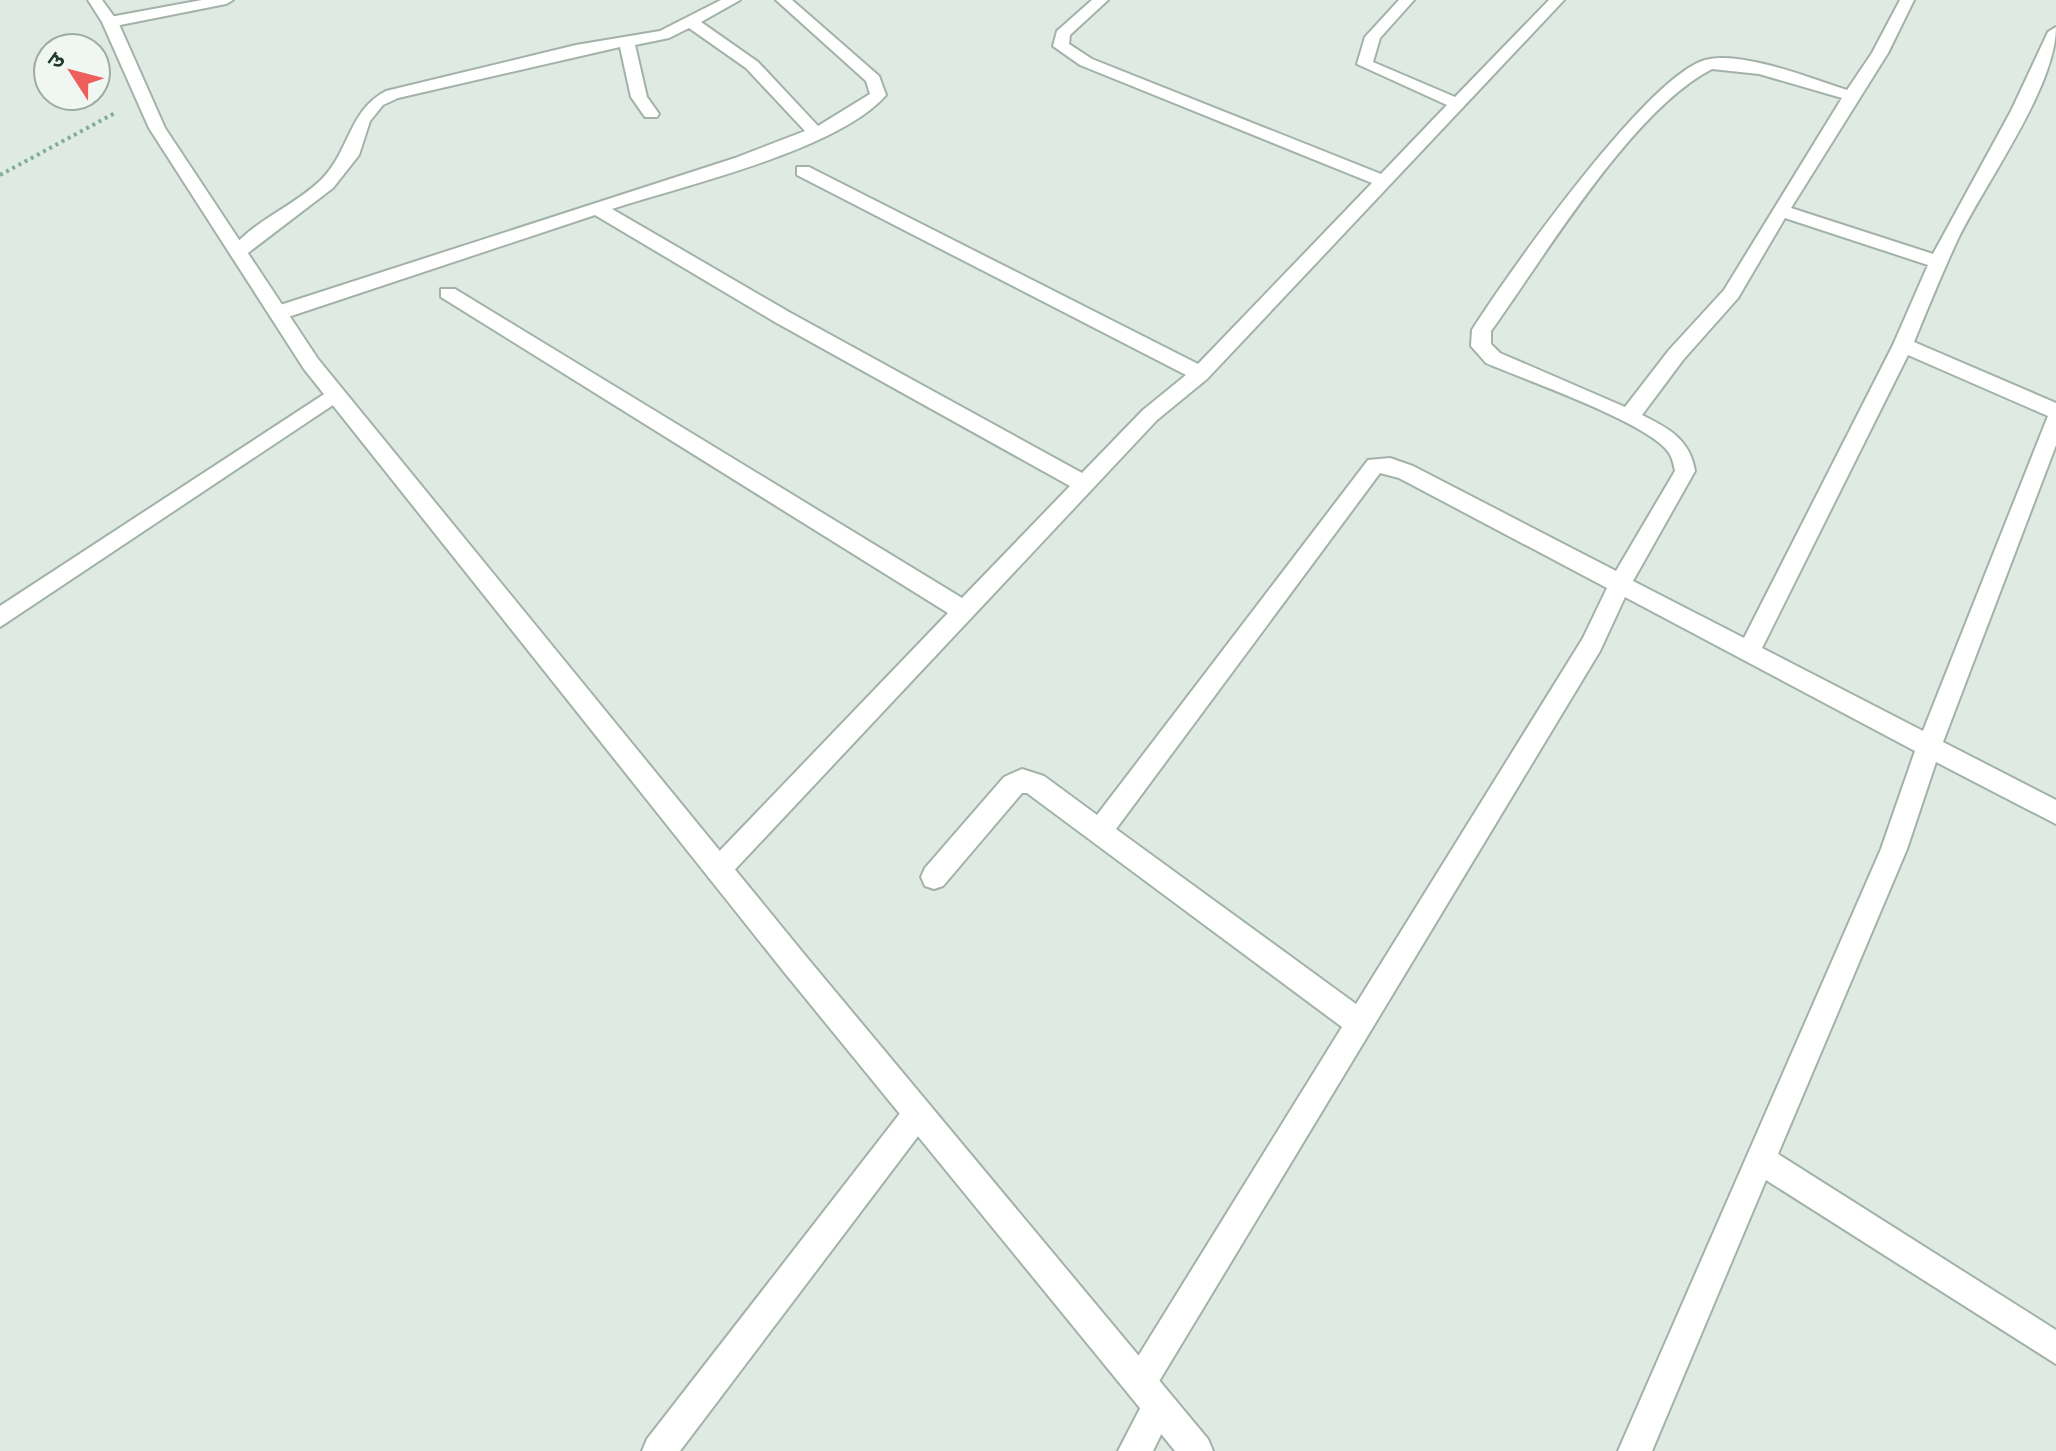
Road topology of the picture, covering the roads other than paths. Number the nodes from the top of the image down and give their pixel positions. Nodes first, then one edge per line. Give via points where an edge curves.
1 (95, 0) edge
2 (226, 0) edge
3 (733, 0) edge
4 (783, 0) edge
5 (1101, 0) edge
6 (1407, 0) edge
7 (1557, 0) edge
8 (1907, 0) edge
9 (110, 22) junction
10 (692, 23) junction
11 (2056, 32) edge
12 (627, 44) junction
13 (1851, 96) junction
14 (1458, 104) junction
15 (651, 114) dead end
16 (815, 132) junction
17 (803, 171) dead end
18 (1383, 181) junction
19 (597, 208) junction
20 (1781, 211) junction
21 (238, 252) junction
22 (1938, 262) junction
23 (448, 293) dead end
24 (278, 313) junction
25 (1903, 345) junction
26 (1200, 374) junction
27 (335, 394) junction
28 (2056, 411) edge
29 (1629, 417) junction
30 (2056, 419) edge
31 (1084, 484) junction
32 (1620, 584) junction
33 (964, 611) junction
34 (0, 618) edge
35 (1748, 653) junction
36 (1929, 747) junction
37 (2056, 813) edge
38 (1099, 832) junction
39 (718, 870) junction
40 (934, 877) dead end
41 (1360, 1023) junction
42 (918, 1113) junction
43 (1761, 1160) junction
44 (2056, 1348) edge
45 (1150, 1394) junction
46 (659, 1451) edge
47 (1135, 1451) edge
48 (1196, 1451) edge
49 (1635, 1451) edge

1 - 9 street
2 - 9 street
3 - 10 street
4 - 16 street via 873,79 878,95 865,108
5 - 18 street via 1062,34 1061,46 1086,62
6 - 14 street via 1368,43 1365,64
7 - 14 street
8 - 13 street
9 - 21 street via 157,128
10 - 12 street
10 - 16 street via 752,65
11 - 22 street
12 - 15 street via 639,97
12 - 21 street via 515,64 385,98 362,120 351,155 327,184
13 - 20 street
13 - 29 street via 1735,66 1710,64 1689,72 1637,122 1482,330 1481,346 1493,358
14 - 18 street
16 - 19 street
17 - 26 street
18 - 26 street
19 - 24 street
19 - 31 street
20 - 22 street
20 - 29 street via 1731,294
21 - 24 street
22 - 25 street
23 - 33 street
24 - 27 street
25 - 28 street
25 - 35 street
26 - 31 street via 1150,415
27 - 34 street
27 - 39 street
29 - 32 street via 1678,445 1685,471
30 - 36 street
31 - 33 street
32 - 35 street
32 - 38 street via 1406,472 1375,465
32 - 41 street via 1592,644
33 - 39 street
35 - 36 street
36 - 37 street
36 - 43 street via 1894,849
38 - 40 street via 1022,780
38 - 41 street
39 - 42 street
41 - 45 street
42 - 45 street
42 - 46 street
43 - 44 street
43 - 49 street
45 - 47 street
45 - 48 street

